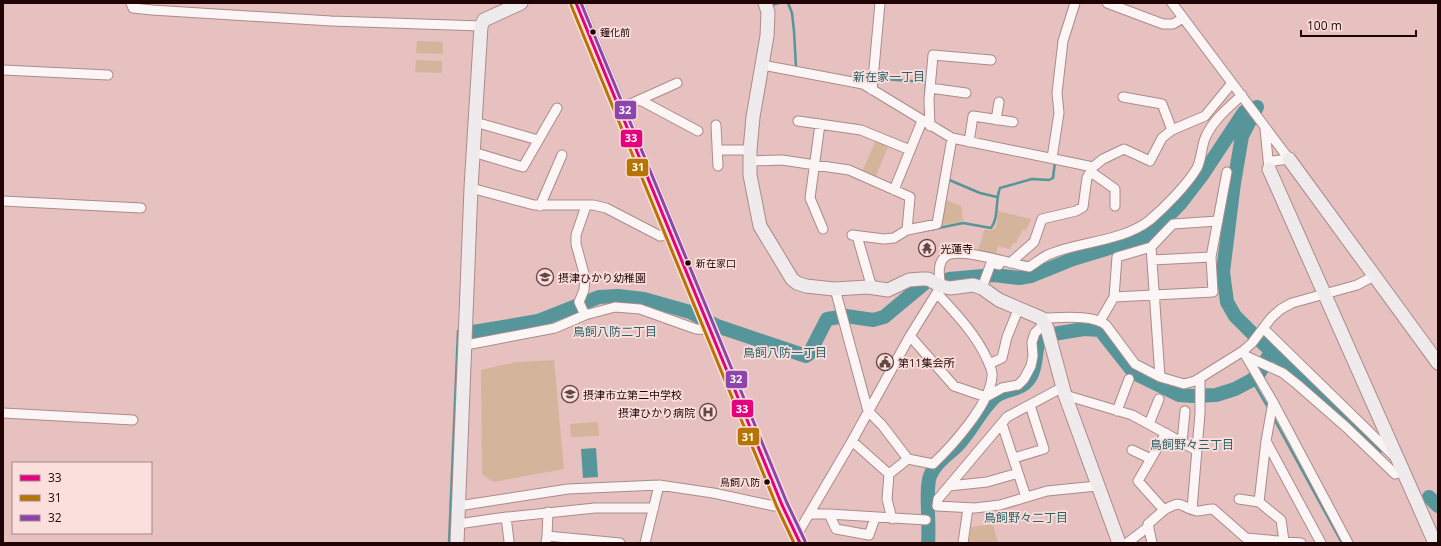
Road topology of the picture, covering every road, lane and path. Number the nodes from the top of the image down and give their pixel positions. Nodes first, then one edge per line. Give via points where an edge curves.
1 (130, 3) edge
2 (521, 3) edge
3 (576, 3) edge
4 (765, 3) edge
5 (880, 3) edge
6 (1076, 3) edge
7 (1107, 3) edge
8 (1172, 3) edge
9 (1183, 18) junction
10 (481, 26) junction
11 (954, 56) junction
12 (991, 60) dead end
13 (762, 65) junction
14 (954, 66) dead end
15 (3, 70) edge
16 (108, 75) dead end
17 (873, 82) junction
18 (677, 83) dead end
19 (1232, 83) junction
20 (930, 88) junction
21 (965, 94) dead end
22 (1242, 95) junction
23 (1123, 97) dead end
24 (640, 100) junction
25 (999, 102) dead end
26 (557, 108) dead end
27 (619, 109) junction
28 (996, 120) junction
29 (798, 121) dead end
30 (475, 122) junction
31 (1013, 122) dead end
32 (926, 123) junction
33 (820, 124) junction
34 (716, 125) dead end
35 (1263, 125) junction
36 (1172, 130) junction
37 (698, 131) dead end
38 (952, 138) junction
39 (538, 140) junction
40 (969, 142) junction
41 (717, 150) junction
42 (910, 150) junction
43 (473, 152) junction
44 (562, 155) dead end
45 (750, 155) junction
46 (1054, 159) junction
47 (1289, 159) junction
48 (814, 165) junction
49 (718, 166) dead end
50 (1092, 169) junction
51 (1269, 169) junction
52 (1227, 172) dead end
53 (471, 188) junction
54 (894, 190) junction
55 (3, 201) edge
56 (540, 206) junction
57 (586, 206) junction
58 (1115, 206) dead end
59 (141, 208) dead end
60 (1218, 221) junction
61 (823, 229) dead end
62 (907, 230) junction
63 (671, 235) junction
64 (1151, 247) junction
65 (1211, 257) junction
66 (1152, 260) junction
67 (1013, 264) junction
68 (1374, 276) junction
69 (872, 288) junction
70 (982, 288) junction
71 (835, 289) junction
72 (939, 289) junction
73 (1323, 294) junction
74 (1154, 296) junction
75 (1114, 298) junction
76 (1018, 310) junction
77 (585, 315) junction
78 (1100, 321) junction
79 (708, 324) junction
80 (1046, 327) junction
81 (1262, 330) junction
82 (910, 336) junction
83 (466, 345) junction
84 (1244, 354) junction
85 (1438, 363) edge
86 (989, 364) junction
87 (1160, 376) junction
88 (1200, 378) junction
89 (1129, 379) dead end
90 (1064, 391) junction
91 (986, 397) junction
92 (1159, 399) dead end
93 (1030, 405) junction
94 (1272, 409) junction
95 (1185, 410) dead end
96 (868, 411) junction
97 (1117, 411) junction
98 (3, 413) edge
99 (133, 420) dead end
100 (1002, 424) junction
101 (1149, 424) junction
102 (1166, 433) junction
103 (852, 441) junction
104 (1266, 441) junction
105 (1182, 442) junction
106 (1132, 450) dead end
107 (1196, 450) junction
108 (1014, 458) junction
109 (1397, 458) junction
110 (908, 459) junction
111 (1151, 459) junction
112 (1403, 471) junction
113 (1018, 473) junction
114 (889, 474) junction
115 (659, 485) junction
116 (949, 486) junction
117 (1097, 486) junction
118 (1026, 497) junction
119 (1239, 499) dead end
120 (1259, 502) junction
121 (782, 505) junction
122 (458, 506) junction
123 (654, 508) junction
124 (968, 508) junction
125 (1192, 509) junction
126 (1164, 510) junction
127 (548, 512) junction
128 (811, 514) junction
129 (829, 514) junction
130 (506, 517) junction
131 (875, 518) junction
132 (892, 519) junction
133 (926, 520) dead end
134 (458, 524) junction
135 (1148, 527) junction
136 (546, 539) edge
137 (796, 540) edge
138 (509, 541) dead end
139 (1252, 541) edge
140 (1292, 542) edge
141 (457, 543) edge
142 (620, 543) edge
143 (645, 543) edge
144 (963, 543) edge
145 (1119, 543) edge
146 (1127, 543) edge
147 (1152, 543) edge
148 (1321, 543) edge
149 (1348, 543) edge
150 (1435, 543) edge

1 - 10 street via 133,8 331,21
2 - 10 street via 484,20
3 - 27 main road
4 - 13 street via 768,12 767,36
5 - 17 street
6 - 46 street via 1063,41 1057,93 1059,113
7 - 9 street via 1163,24 1173,24
8 - 9 street
9 - 19 street
10 - 30 street
11 - 12 street
11 - 14 street
11 - 20 street via 933,55
13 - 17 street via 863,84
13 - 45 street via 753,117
15 - 16 street
17 - 32 street
18 - 24 street
19 - 22 street
19 - 36 street via 1205,116
20 - 21 street
20 - 32 street
22 - 35 street
22 - 67 street via 1215,120 1206,136 1198,167 1175,195 1150,219 1140,226 1098,242 1048,255 1029,267
23 - 36 street via 1162,104
24 - 27 street
24 - 37 street
25 - 28 street
26 - 39 street
27 - 63 main road
28 - 31 street
28 - 40 street via 974,116
29 - 33 street
30 - 39 street
30 - 43 street
32 - 38 street
32 - 42 street
33 - 42 street via 861,130
33 - 48 street
34 - 41 street
35 - 47 street
35 - 51 street via 1267,139
36 - 50 street via 1162,138 1150,161 1124,149 1103,159
38 - 40 street
38 - 62 street via 937,224
39 - 43 street via 523,167
40 - 46 street
41 - 45 street
41 - 49 street
42 - 54 street
43 - 53 street
44 - 56 street
45 - 48 street
45 - 71 street via 752,193 760,226 784,267 797,283
46 - 50 street
47 - 51 street via 1273,161
47 - 68 street
48 - 54 street via 849,170
48 - 61 street via 810,198
50 - 58 street via 1115,188
50 - 67 street via 1087,178 1083,207 1042,219 1034,242
51 - 73 street
52 - 60 street
53 - 56 street
53 - 83 street
54 - 62 street via 910,197
55 - 59 street
56 - 57 street
57 - 63 street via 606,208 660,236
57 - 77 street via 578,226 576,244 585,277 584,290 579,302
60 - 64 street via 1173,224
60 - 65 street
62 - 69 street via 894,238 884,240 854,235
63 - 79 main road
64 - 66 street
64 - 75 street via 1117,256
65 - 66 street
65 - 74 street via 1213,292
66 - 74 street
67 - 70 street via 1012,268 991,263
67 - 72 street via 969,253 954,253 945,257 942,262
68 - 73 street via 1357,285
68 - 85 street
69 - 71 street
69 - 72 street via 888,290 910,280 922,279 928,280
70 - 72 street via 973,285
70 - 76 street
71 - 96 street
72 - 82 street
72 - 86 street via 981,344
73 - 81 street via 1281,309
73 - 109 street
74 - 75 street
74 - 87 street
75 - 78 street
76 - 80 street
76 - 86 street via 1002,358
77 - 79 street via 615,307 640,309 696,329
77 - 83 street via 555,328
78 - 80 street via 1091,319
78 - 87 street via 1106,325 1136,364
79 - 121 main road
80 - 90 street
80 - 91 street via 1035,333 1031,366 1024,379 1018,385 1002,388
81 - 84 street
81 - 109 street
82 - 91 street via 954,386
82 - 96 street
83 - 122 street
84 - 88 street
84 - 94 street via 1262,384
84 - 112 street via 1279,371 1298,385 1395,474
86 - 91 street via 992,376
87 - 88 street via 1184,384
88 - 107 street
89 - 97 street
90 - 93 street
90 - 97 street
90 - 117 street
91 - 110 street via 961,436 933,464
92 - 101 street
93 - 100 street via 1007,417
93 - 108 street via 1044,449
94 - 104 street
94 - 149 street
95 - 105 street
96 - 103 street
96 - 110 street
97 - 101 street
98 - 99 street
100 - 108 street
100 - 116 street
101 - 102 street
102 - 105 street
102 - 111 street
103 - 114 street
103 - 128 street
104 - 120 street
104 - 148 street
105 - 107 street
106 - 111 street
107 - 125 street
108 - 113 street
109 - 112 street
110 - 114 street
111 - 126 street via 1138,481
112 - 150 street
113 - 116 street via 987,482
113 - 118 street
114 - 132 street via 887,499
115 - 121 street via 774,506
115 - 122 street via 568,489
115 - 123 street
116 - 124 street via 938,499 937,506
117 - 118 street via 1047,491
117 - 145 street
118 - 124 street via 1000,505
119 - 120 street
120 - 140 street via 1280,520
121 - 137 main road
122 - 134 street
123 - 127 street via 595,508
123 - 143 street
124 - 144 street
125 - 126 street via 1175,504
125 - 139 street via 1213,509
126 - 135 street via 1148,524
127 - 130 street
127 - 136 street
128 - 129 street
128 - 137 street
129 - 131 street
129 - 131 street via 836,529 869,535
130 - 134 street
130 - 138 street
131 - 132 street
132 - 133 street
134 - 141 street
135 - 146 street
135 - 147 street
136 - 142 street
139 - 140 street

